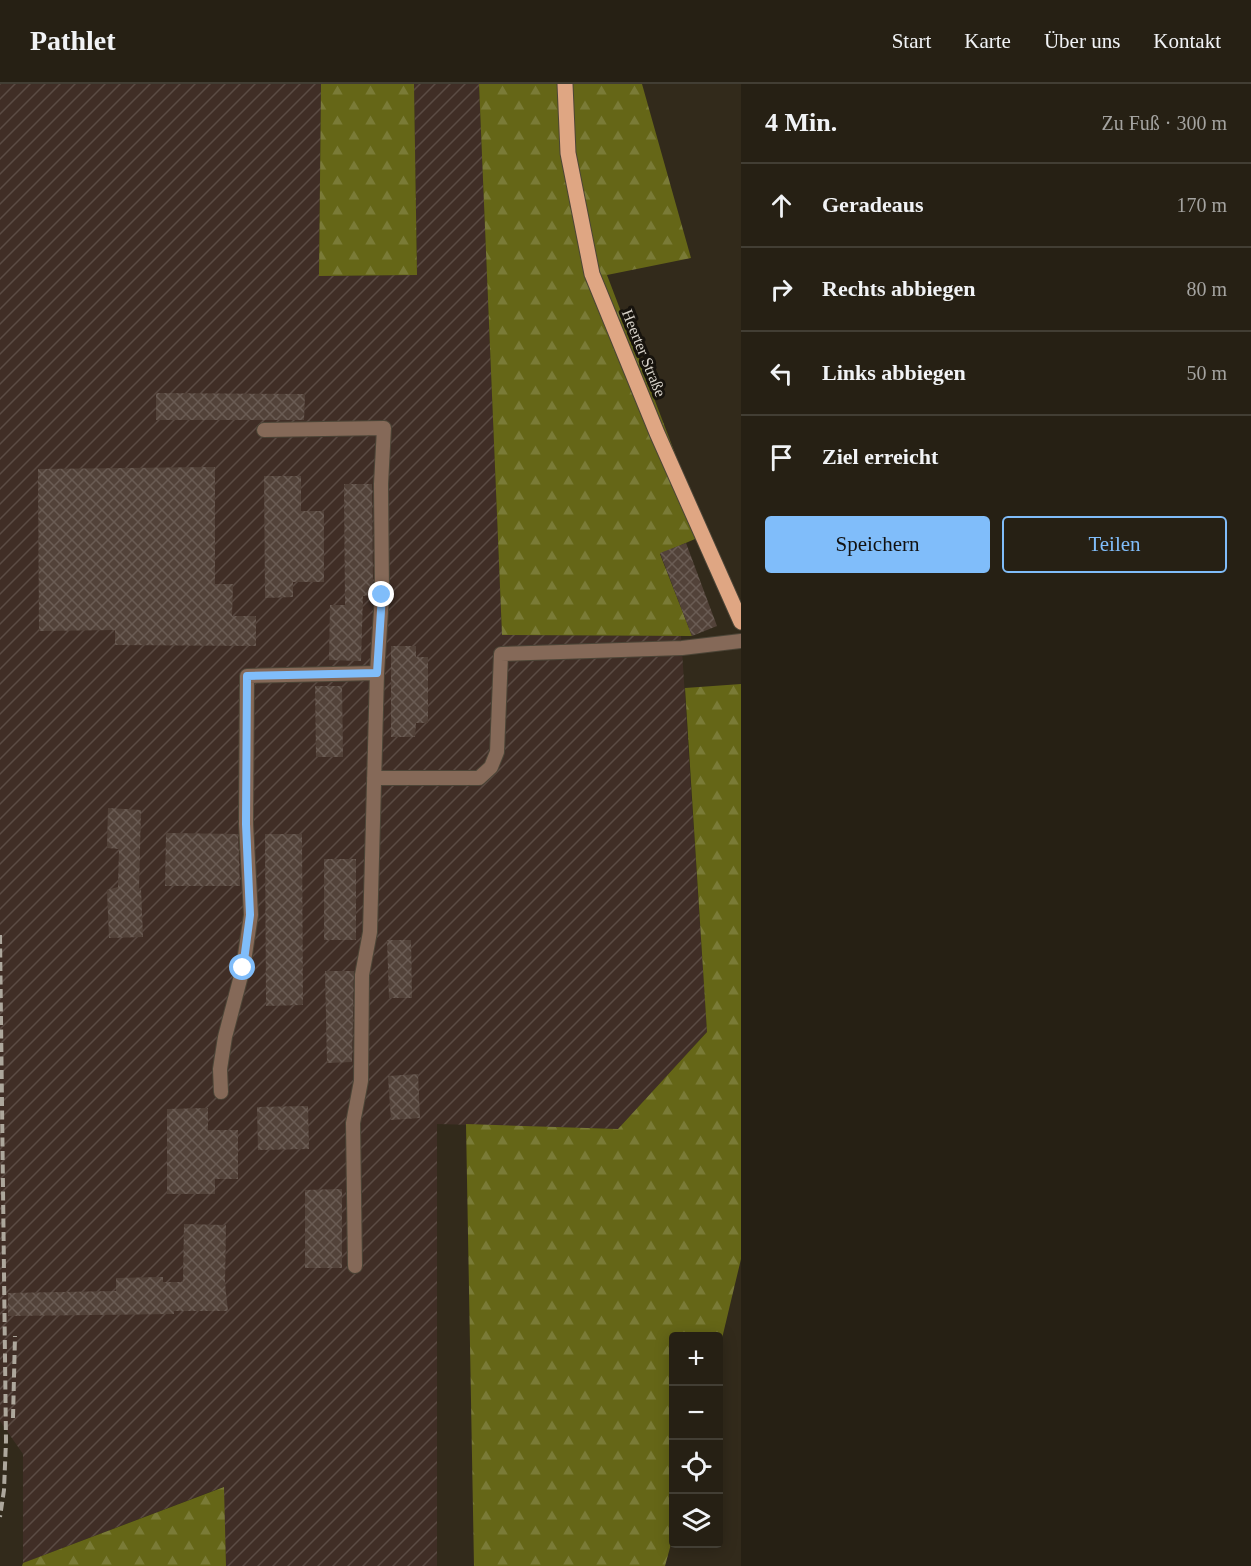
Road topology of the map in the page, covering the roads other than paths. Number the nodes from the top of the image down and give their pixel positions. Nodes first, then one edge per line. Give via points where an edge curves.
1 (565, 84) edge
2 (264, 430) dead end
3 (741, 622) edge
4 (741, 641) edge
5 (377, 673) junction
6 (374, 778) junction
7 (221, 1092) dead end
8 (355, 1266) dead end

1 - 3 main road, Heerter Straße via 568,153 592,274
2 - 5 lane via 384,428
4 - 6 lane via 682,648 501,654 497,752 491,767 479,778
5 - 6 lane
5 - 7 lane via 247,676 250,915 243,968 220,1069
6 - 8 lane via 370,932 362,975 361,1081 352,1123

